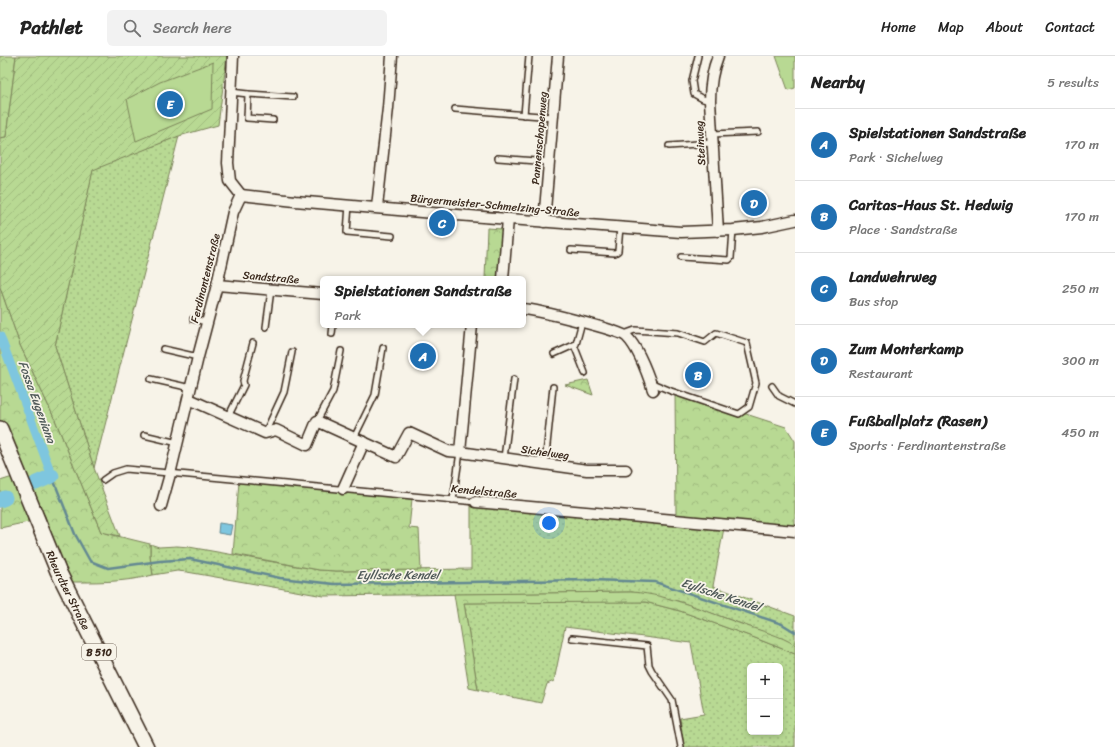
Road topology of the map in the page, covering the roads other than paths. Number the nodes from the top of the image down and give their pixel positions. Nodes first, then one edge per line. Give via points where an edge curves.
1 (233, 56) edge
2 (392, 56) edge
3 (529, 56) edge
4 (558, 56) edge
5 (698, 56) edge
6 (718, 56) edge
7 (231, 92) junction
8 (248, 94) junction
9 (293, 97) dead end
10 (710, 101) junction
11 (455, 109) dead end
12 (524, 115) junction
13 (553, 117) junction
14 (273, 120) dead end
15 (758, 132) dead end
16 (712, 138) junction
17 (669, 146) dead end
18 (498, 158) dead end
19 (549, 162) junction
20 (241, 194) junction
21 (349, 205) junction
22 (377, 207) junction
23 (508, 219) junction
24 (795, 220) edge
25 (544, 222) junction
26 (620, 227) junction
27 (733, 230) junction
28 (718, 231) junction
29 (392, 236) dead end
30 (571, 250) dead end
31 (682, 257) dead end
32 (503, 276) edge
33 (217, 285) junction
34 (271, 290) junction
35 (320, 294) edge
36 (526, 310) edge
37 (193, 319) dead end
38 (207, 322) junction
39 (582, 322) junction
40 (266, 327) dead end
41 (333, 328) edge
42 (472, 328) edge
43 (332, 334) dead end
44 (623, 334) junction
45 (252, 343) dead end
46 (574, 345) junction
47 (383, 348) dead end
48 (163, 349) dead end
49 (341, 351) dead end
50 (292, 352) dead end
51 (554, 354) dead end
52 (198, 357) junction
53 (585, 373) dead end
54 (152, 379) dead end
55 (514, 379) dead end
56 (652, 386) joint
57 (772, 386) dead end
58 (553, 387) dead end
59 (191, 388) junction
60 (188, 399) junction
61 (795, 404) edge
62 (228, 417) junction
63 (317, 421) junction
64 (0, 429) edge
65 (264, 433) junction
66 (144, 435) dead end
67 (354, 438) junction
68 (364, 442) junction
69 (178, 443) junction
70 (460, 452) junction
71 (504, 458) junction
72 (545, 464) junction
73 (626, 470) dead end
74 (170, 474) junction
75 (103, 480) dead end
76 (342, 489) junction
77 (454, 500) junction
78 (476, 502) joint
79 (161, 506) dead end
80 (795, 531) edge
81 (572, 638) dead end
82 (146, 747) edge
83 (681, 747) edge

1 - 7 street
2 - 22 street
3 - 12 lane
4 - 13 street, Pannenschopenweg
5 - 10 lane via 692,81 694,94
6 - 10 street, Steinweg via 712,70
7 - 8 lane
7 - 20 street via 228,163 230,181
8 - 9 lane
8 - 14 lane via 247,118
10 - 16 street, Steinweg
11 - 12 lane
12 - 13 lane
13 - 19 street, Pannenschopenweg
15 - 16 lane
16 - 17 lane
16 - 28 street, Steinweg
18 - 19 lane
19 - 25 street, Pannenschopenweg
20 - 21 street, Bürgermeister-Schmelzing-Straße
20 - 33 street, Ferdinantenstraße via 233,212
21 - 22 street, Bürgermeister-Schmelzing-Straße
21 - 29 lane via 346,232
22 - 23 street, Bürgermeister-Schmelzing-Straße
23 - 25 street, Bürgermeister-Schmelzing-Straße
23 - 32 street
24 - 27 street, Bürgermeister-Schmelzing-Straße
25 - 26 street, Bürgermeister-Schmelzing-Straße
26 - 28 street, Bürgermeister-Schmelzing-Straße via 681,232
26 - 30 lane via 618,251 615,253
27 - 28 street, Bürgermeister-Schmelzing-Straße
27 - 31 lane via 729,260
33 - 34 street, Sandstraße
33 - 38 street, Ferdinantenstraße
34 - 35 street, Sandstraße
34 - 40 lane
36 - 39 street
37 - 38 lane
38 - 52 street, Ferdinantenstraße
39 - 44 street
39 - 46 lane
41 - 43 lane
42 - 70 street
44 - 56 street via 633,344
44 - 56 lane via 636,330 678,333 705,342 716,333 747,343 756,383 749,407 739,414
45 - 62 lane via 244,385
46 - 51 lane
46 - 53 lane
47 - 67 lane via 375,395
48 - 52 lane
49 - 63 lane via 333,391
50 - 65 lane via 284,392
52 - 59 street, Ferdinantenstraße
54 - 59 lane
55 - 71 lane
57 - 61 lane via 779,396
58 - 72 lane
59 - 60 street, Ferdinantenstraße
60 - 62 street
60 - 69 street, Ferdinantenstraße
62 - 65 street
63 - 65 street via 307,445 276,430
63 - 67 street
64 - 82 main road, Rheurdter Straße / B 510 via 58,571
66 - 69 lane
67 - 68 street
68 - 70 street, Sichelweg via 396,457 409,432 448,451
68 - 76 street
69 - 74 street, Ferdinantenstraße
70 - 71 street, Sichelweg
70 - 77 lane
71 - 72 street, Sichelweg
72 - 73 street, Sichelweg via 587,470
74 - 75 lane, Kendelstraße via 126,469 113,473
74 - 76 lane, Kendelstraße
74 - 79 street, Ferdinantenstraße
76 - 77 lane, Kendelstraße
77 - 78 lane, Kendelstraße
78 - 80 street, Kendelstraße
81 - 83 lane via 647,646 649,665 672,700

